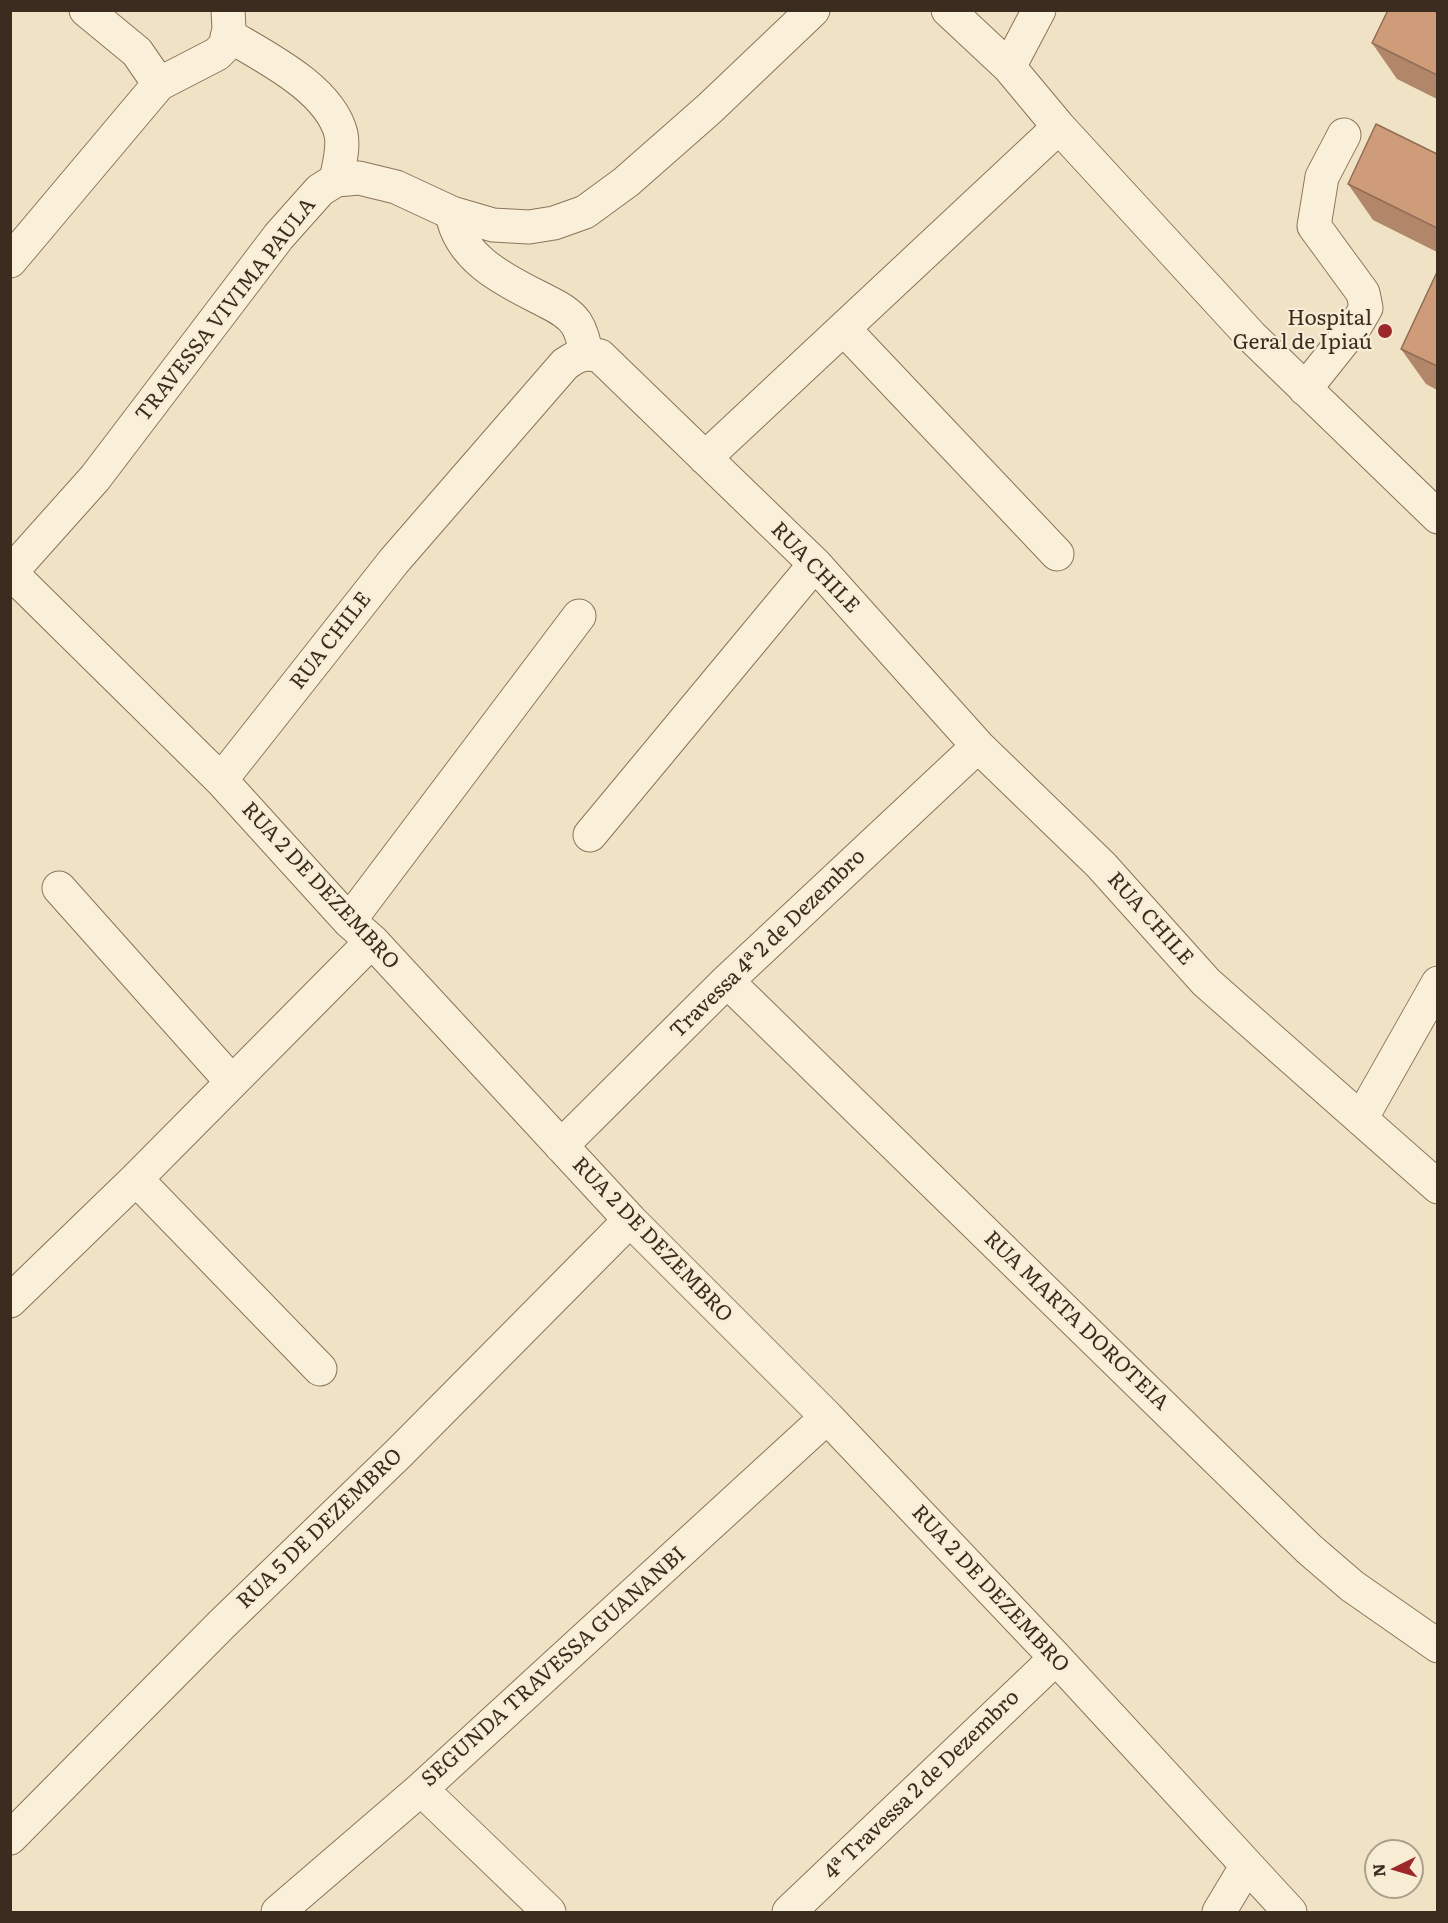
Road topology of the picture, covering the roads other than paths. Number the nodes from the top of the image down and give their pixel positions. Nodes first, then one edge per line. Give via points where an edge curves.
1 (86, 10) edge
2 (813, 10) edge
3 (948, 10) edge
4 (1039, 10) edge
5 (228, 23) edge
6 (1009, 67) junction
7 (159, 84) junction
8 (1059, 127) junction
9 (1344, 135) dead end
10 (336, 180) junction
11 (452, 213) junction
12 (10, 261) edge
13 (844, 329) junction
14 (586, 353) junction
15 (1305, 389) junction
16 (705, 458) junction
17 (1437, 518) edge
18 (1057, 554) dead end
19 (815, 564) junction
20 (11, 572) edge
21 (579, 616) dead end
22 (978, 746) junction
23 (221, 780) junction
24 (590, 835) dead end
25 (59, 888) dead end
26 (361, 931) junction
27 (727, 981) junction
28 (1437, 983) edge
29 (231, 1082) junction
30 (1361, 1119) junction
31 (561, 1146) junction
32 (136, 1179) junction
33 (1437, 1187) edge
34 (630, 1220) junction
35 (10, 1301) edge
36 (320, 1369) dead end
37 (827, 1418) junction
38 (1437, 1646) edge
39 (1056, 1658) junction
40 (421, 1789) junction
41 (10, 1838) edge
42 (1246, 1867) junction
43 (278, 1912) edge
44 (549, 1912) edge
45 (789, 1912) edge
46 (1219, 1912) edge
47 (1290, 1912) edge

1 - 7 street via 137,52
2 - 11 street via 668,146 585,212 529,227 493,225
3 - 6 street
4 - 6 street
5 - 7 street via 225,46 217,54
5 - 10 street via 288,71 335,116 342,152
6 - 8 street
7 - 12 street
8 - 13 street
8 - 15 street via 1251,336
9 - 15 street via 1322,177 1314,226 1363,293 1366,308
10 - 11 street via 359,178 396,187
10 - 20 street, TRAVESSA VIVIMA PAULA via 320,190 279,237 95,478
11 - 14 street via 454,228 465,244 496,275 559,308 575,321
13 - 16 street
13 - 18 street
14 - 16 street, RUA CHILE via 600,356
14 - 23 street, RUA CHILE via 565,364 394,561
15 - 17 street
16 - 19 street, RUA CHILE
19 - 22 street, RUA CHILE
19 - 24 street
20 - 23 street, RUA 2 DE DEZEMBRO
21 - 26 street
22 - 27 street, Travessa 4ª 2 de Dezembro
22 - 30 street, RUA CHILE via 1101,865 1206,982
23 - 26 street, RUA 2 DE DEZEMBRO
25 - 29 street
26 - 29 street
26 - 31 street, RUA 2 DE DEZEMBRO
27 - 31 street, Travessa 4ª 2 de Dezembro
27 - 38 street, RUA MARTA DOROTEIA via 1309,1549 1352,1586
28 - 30 street
29 - 32 street
30 - 33 street, RUA CHILE
31 - 34 street, RUA 2 DE DEZEMBRO
32 - 35 street
32 - 36 street
34 - 37 street, RUA 2 DE DEZEMBRO
34 - 41 street, RUA 5 DE DEZEMBRO
37 - 39 street, RUA 2 DE DEZEMBRO
37 - 40 street, SEGUNDA TRAVESSA GUANANBI
39 - 42 street, RUA 2 DE DEZEMBRO
39 - 45 street, 4ª Travessa 2 de Dezembro
40 - 43 street, SEGUNDA TRAVESSA GUANANBI
40 - 44 street
42 - 46 street
42 - 47 street, RUA 2 DE DEZEMBRO

